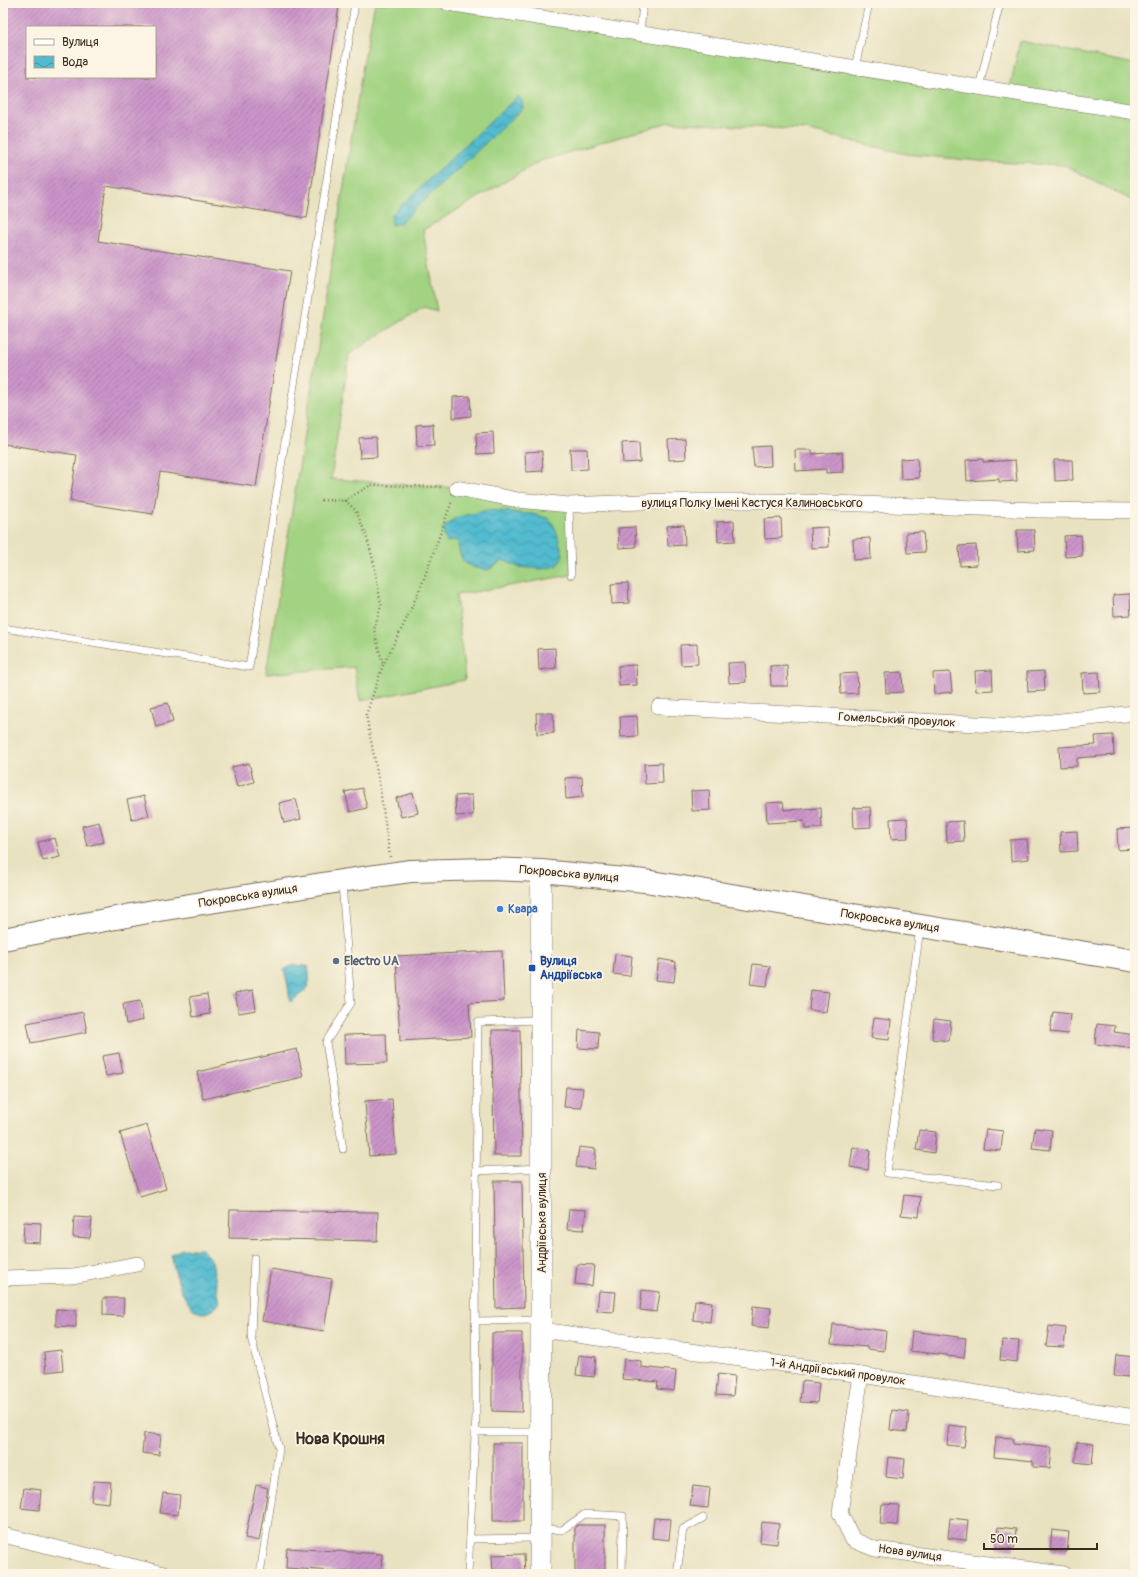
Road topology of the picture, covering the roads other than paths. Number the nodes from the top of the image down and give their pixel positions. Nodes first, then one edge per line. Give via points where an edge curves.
1 (355, 3) edge
2 (448, 3) edge
3 (643, 3) edge
4 (869, 3) edge
5 (1000, 3) edge
6 (487, 6) edge
7 (640, 34) junction
8 (855, 68) junction
9 (979, 87) junction
10 (1135, 112) edge
11 (457, 488) road end
12 (569, 505) junction
13 (1135, 511) edge
14 (571, 575) dead end
15 (3, 628) edge
16 (659, 707) dead end
17 (1135, 713) edge
18 (541, 871) junction
19 (341, 881) junction
20 (920, 926) junction
21 (3, 939) edge
22 (1135, 961) edge
23 (542, 1020) junction
24 (343, 1149) dead end
25 (542, 1168) junction
26 (476, 1171) junction
27 (998, 1185) dead end
28 (254, 1258) dead end
29 (137, 1264) dead end
30 (3, 1278) edge
31 (475, 1321) junction
32 (541, 1325) junction
33 (861, 1375) junction
34 (1135, 1417) edge
35 (475, 1432) junction
36 (541, 1432) junction
37 (703, 1518) dead end
38 (540, 1534) junction
39 (3, 1535) edge
40 (470, 1538) junction
41 (164, 1574) edge
42 (260, 1574) edge
43 (468, 1574) edge
44 (540, 1574) edge
45 (622, 1574) edge
46 (677, 1574) edge
47 (1064, 1574) edge

1 - 15 lane via 249,666
2 - 6 street
3 - 7 lane
4 - 8 lane
5 - 9 lane
6 - 7 street
7 - 8 street
8 - 9 street
9 - 10 street
11 - 12 street, вулиця Полку Імені Кастуся Калиновського via 518,500
12 - 13 street, вулиця Полку Імені Кастуся Калиновського via 772,500
12 - 14 lane
16 - 17 street, Гомельський провулок via 1014,726
18 - 19 highway, Покровська вулиця via 410,871
18 - 20 highway, Покровська вулиця via 645,881
18 - 23 street, Андріївська вулиця
19 - 21 highway, Покровська вулиця via 159,910
19 - 24 lane via 351,1003 326,1042
20 - 22 highway, Покровська вулиця
20 - 27 lane via 888,1173
23 - 25 street, Андріївська вулиця
23 - 26 lane via 478,1022
25 - 26 lane
25 - 32 street, Андріївська вулиця
26 - 31 lane
28 - 42 lane via 251,1337 279,1449
29 - 30 street via 73,1276
31 - 32 lane
31 - 35 lane
32 - 33 street, 1-й Андріївський провулок
32 - 36 street, Андріївська вулиця
33 - 34 street, 1-й Андріївський провулок
33 - 47 street, Нова вулиця via 840,1513 853,1540 875,1549
35 - 36 lane
35 - 40 lane
36 - 38 street, Андріївська вулиця
37 - 46 lane via 683,1529
38 - 40 lane
38 - 44 street, Андріївська вулиця
38 - 45 lane via 562,1530 585,1514 623,1516
39 - 41 street
40 - 43 lane

